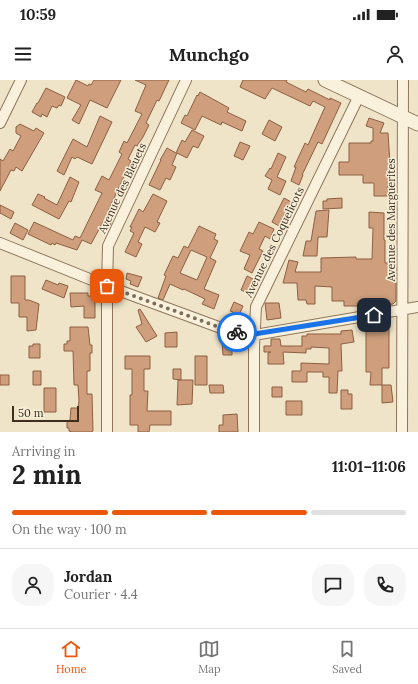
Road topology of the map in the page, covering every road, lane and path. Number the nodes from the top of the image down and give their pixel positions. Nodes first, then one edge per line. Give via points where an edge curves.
1 (21, 80) edge
2 (186, 80) edge
3 (325, 80) edge
4 (403, 80) edge
5 (359, 96) junction
6 (403, 117) junction
7 (0, 123) edge
8 (418, 124) edge
9 (0, 243) edge
10 (107, 286) junction
11 (418, 307) edge
12 (403, 310) junction
13 (254, 334) junction
14 (107, 432) edge
15 (254, 432) edge
16 (402, 432) edge

1 - 7 street
2 - 10 street, Avenue des Bleuets via 108,246
3 - 5 street
4 - 6 street, Avenue des Marguerites
5 - 6 street
5 - 13 street, Avenue des Coquelicots via 256,307
6 - 8 street
6 - 12 street, Avenue des Marguerites
9 - 10 street
10 - 13 street via 232,332
10 - 14 street, Avenue des Bleuets
11 - 12 street
12 - 13 street
12 - 16 street, Avenue des Marguerites
13 - 15 street, Avenue des Coquelicots

